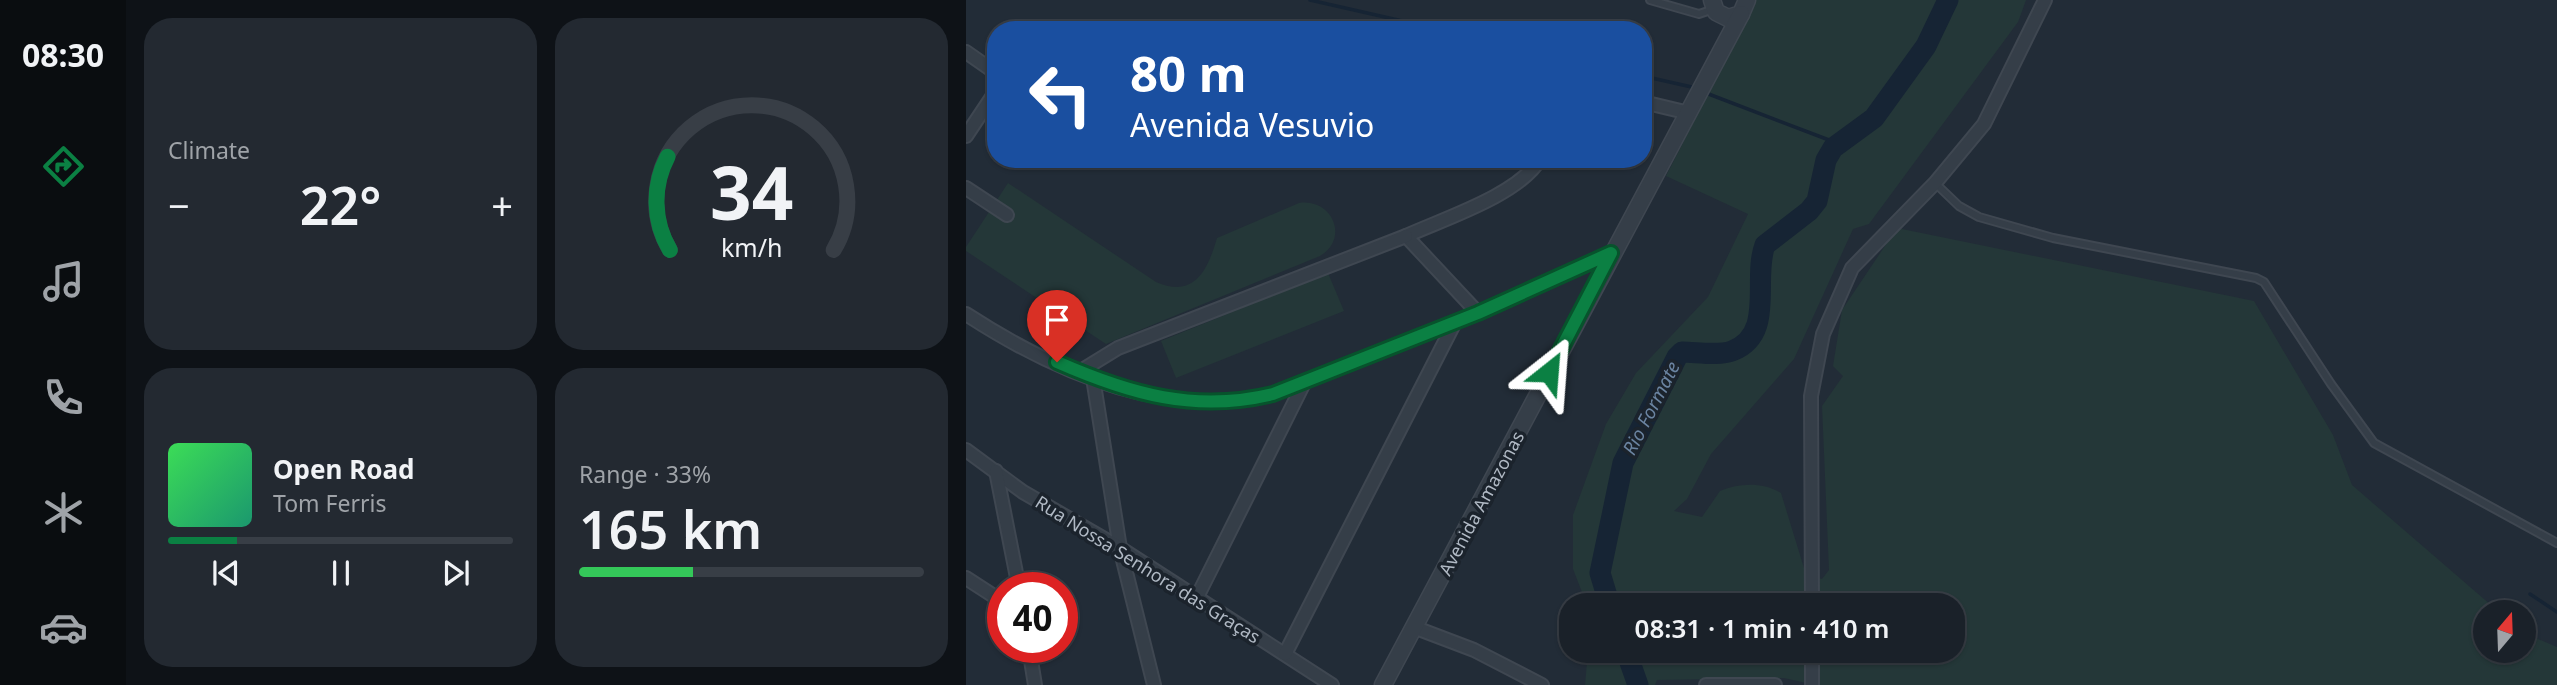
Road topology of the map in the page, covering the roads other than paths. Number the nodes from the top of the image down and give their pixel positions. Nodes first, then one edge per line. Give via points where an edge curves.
1 (1650, 0) edge
2 (2045, 0) edge
3 (1745, 4) edge
4 (1711, 5) edge
5 (966, 52) edge
6 (1714, 59) junction
7 (987, 66) edge
8 (987, 104) edge
9 (1652, 104) edge
10 (1689, 113) junction
11 (966, 136) edge
12 (1535, 168) edge
13 (1936, 183) junction
14 (966, 188) edge
15 (1007, 215) dead end
16 (1406, 236) junction
17 (1611, 253) junction
18 (1478, 313) junction
19 (966, 314) edge
20 (1455, 322) junction
21 (1079, 372) junction
22 (1093, 378) junction
23 (1306, 381) junction
24 (966, 450) edge
25 (996, 471) junction
26 (2557, 543) edge
27 (1120, 548) junction
28 (1016, 572) edge
29 (966, 578) edge
30 (987, 592) edge
31 (1812, 593) edge
32 (1197, 597) junction
33 (1416, 628) junction
34 (1285, 654) junction
35 (1031, 663) edge
36 (1812, 663) edge
37 (1035, 685) edge
38 (1154, 685) edge
39 (1332, 685) edge
40 (1383, 685) edge
41 (1542, 685) edge
42 (1706, 685) edge
43 (1775, 685) edge
44 (1812, 685) edge

1 - 4 lane via 1699,14
2 - 13 street via 1984,124
3 - 4 street via 1728,18
3 - 6 street, Avenida Amazonas
4 - 6 street, Avenida Amazonas
5 - 7 street
6 - 10 street, Avenida Amazonas
8 - 11 street
9 - 10 street
10 - 17 street, Avenida Amazonas
12 - 16 street via 1514,186
13 - 26 lane via 1959,206 1979,217 2053,238 2264,282 2374,443
13 - 31 street via 1852,268 1823,334 1811,397
14 - 15 street
16 - 18 street
16 - 21 street via 1118,348
17 - 18 street
17 - 33 street, Avenida Amazonas
18 - 20 street
19 - 21 street via 1005,339
20 - 23 street
20 - 34 street
21 - 22 street
22 - 23 street via 1131,392 1205,402 1244,401
22 - 27 street
23 - 32 street
24 - 25 street, Rua Nossa Senhora das Graças
25 - 27 street, Rua Nossa Senhora das Graças via 1023,492
25 - 28 street
27 - 32 street, Rua Nossa Senhora das Graças
27 - 38 street
29 - 30 street
32 - 34 street, Rua Nossa Senhora das Graças
33 - 40 street, Avenida Amazonas
33 - 41 street via 1474,650
34 - 39 street, Rua Nossa Senhora das Graças
35 - 37 street
36 - 44 street
42 - 43 street

